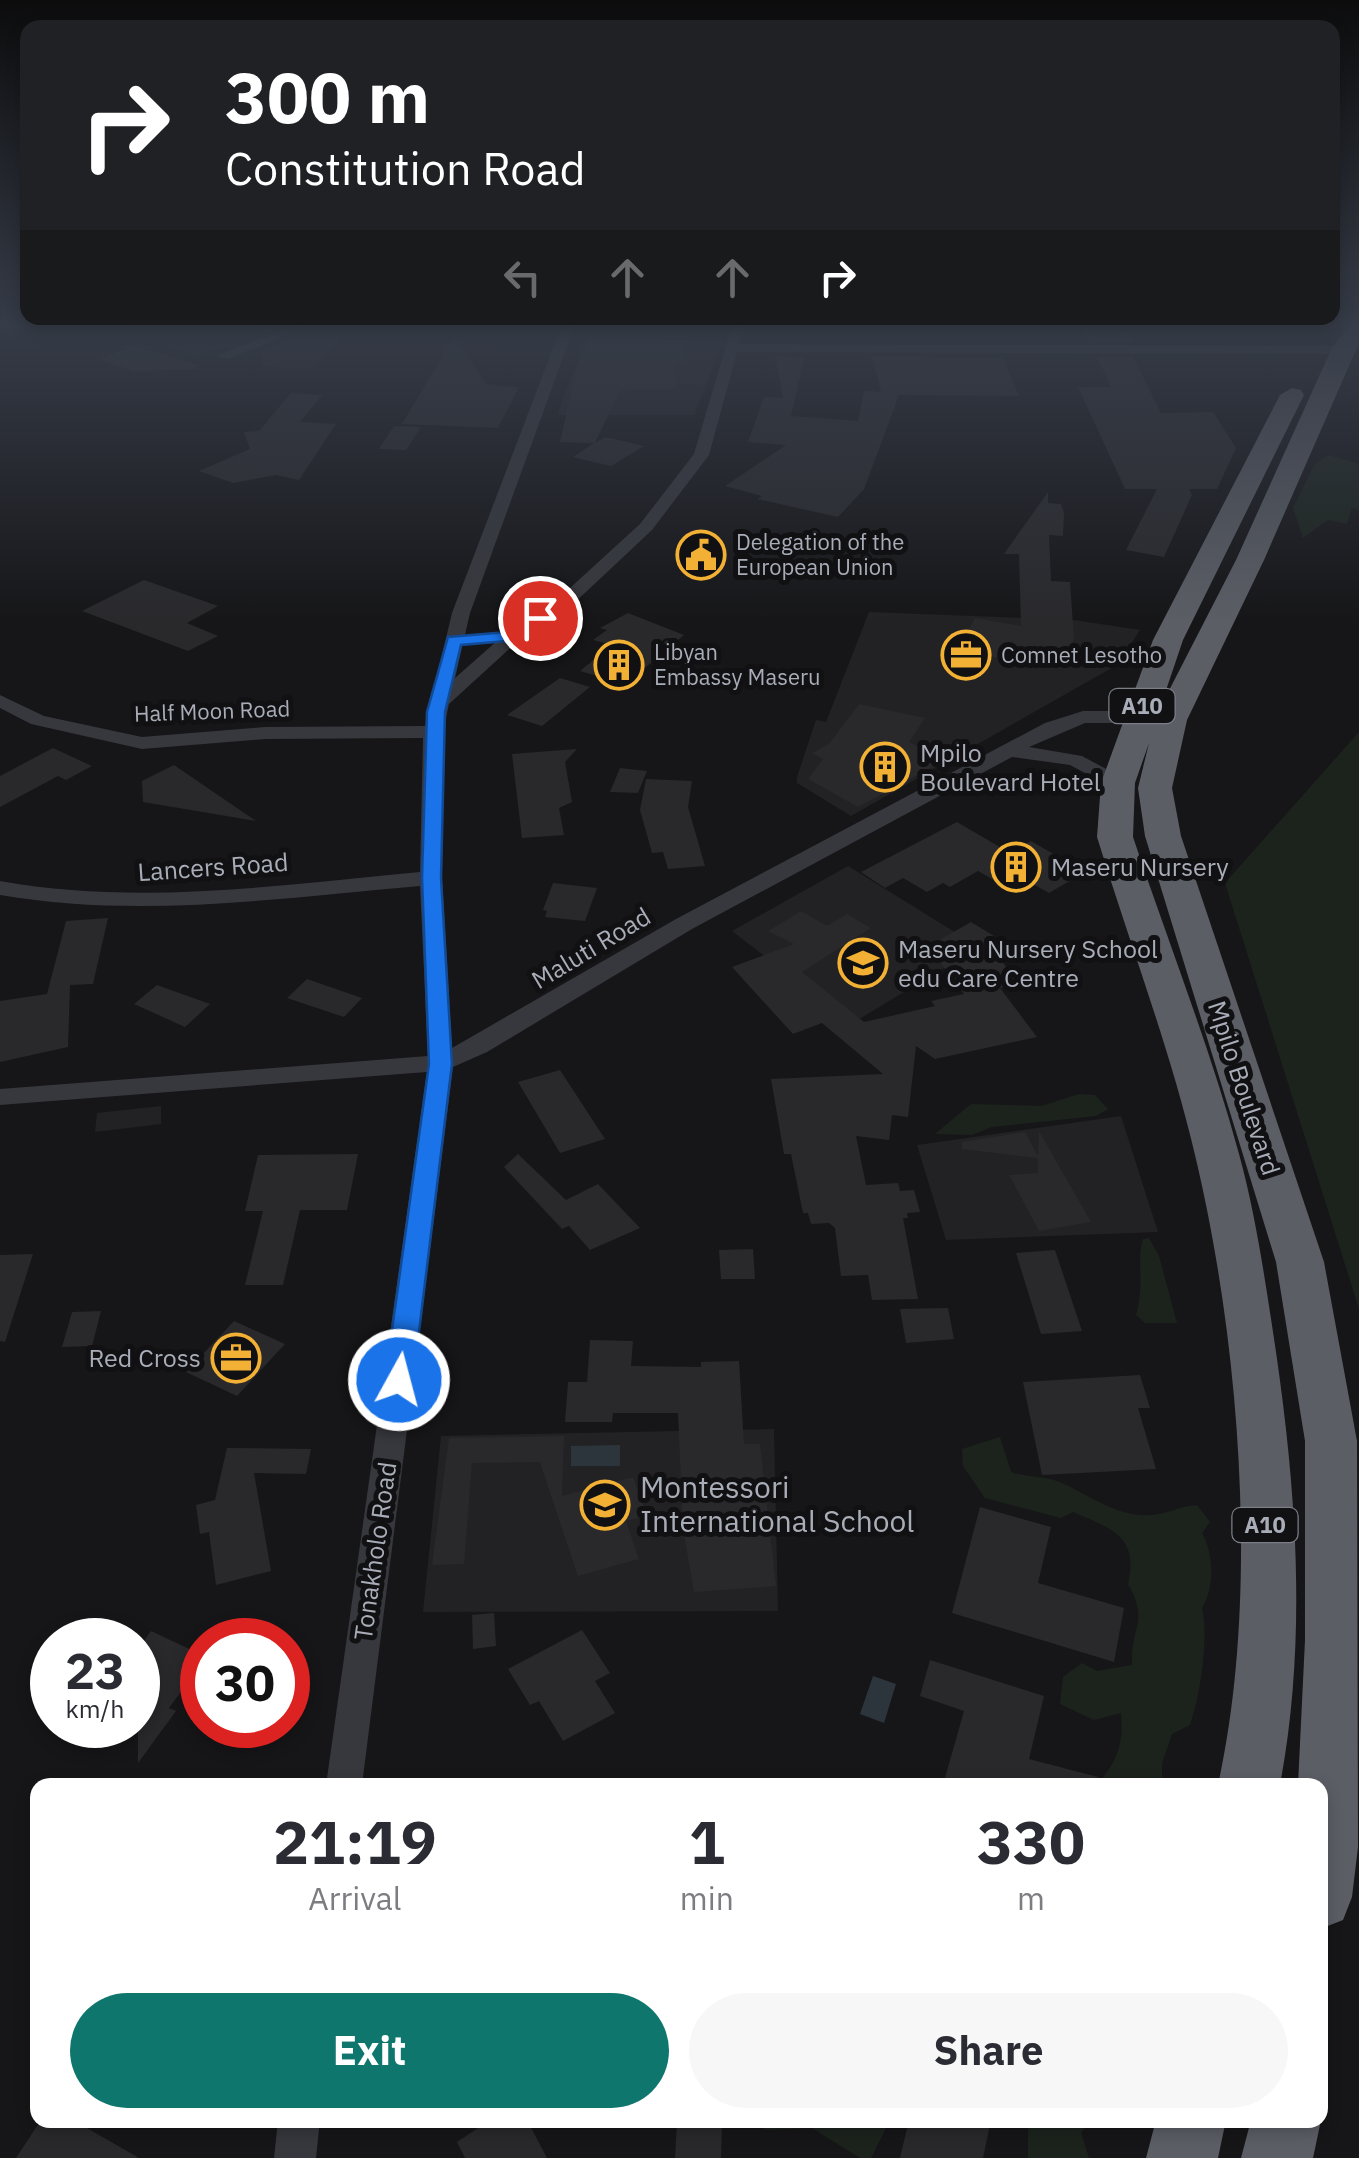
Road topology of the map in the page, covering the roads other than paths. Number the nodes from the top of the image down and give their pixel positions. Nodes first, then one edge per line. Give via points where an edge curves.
1 (533, 423) edge
2 (710, 423) edge
3 (1304, 423) edge
4 (512, 636) junction
5 (454, 640) junction
6 (0, 701) edge
7 (441, 701) junction
8 (1155, 717) junction
9 (433, 732) junction
10 (1008, 750) junction
11 (1118, 783) junction
12 (432, 878) junction
13 (0, 888) edge
14 (440, 1064) junction
15 (0, 1097) edge
16 (345, 1778) edge
17 (1250, 1778) edge
18 (1328, 1847) edge
19 (299, 2128) edge
20 (1189, 2128) edge
21 (1284, 2128) edge
22 (294, 2158) edge
23 (1182, 2158) edge
24 (1278, 2158) edge

1 - 5 street, Tonakholo Road
2 - 4 street via 700,456 646,527 565,602
3 - 8 highway, Mpilo Boulevard / A10 via 1250,560
4 - 5 street
4 - 7 street
5 - 7 street, Tonakholo Road
6 - 9 street, Half Moon Road via 38,720 142,743 264,733
7 - 9 street, Tonakholo Road
8 - 10 street, Maluti Road via 1083,717
8 - 11 highway, Mpilo Boulevard / A10
8 - 18 highway, Mpilo Boulevard / A10 via 1155,788 1164,836 1300,1262 1331,1441
9 - 12 street, Tonakholo Road
10 - 11 street via 1075,760
10 - 14 street, Maluti Road
11 - 17 highway, Mpilo Boulevard / A10 via 1114,837 1217,1154 1239,1266 1262,1439 1268,1610 1264,1712
12 - 13 street, Lancers Road via 130,901
12 - 14 street, Tonakholo Road
14 - 15 street, Maluti Road
14 - 16 street, Tonakholo Road
19 - 22 street
20 - 23 highway
21 - 24 highway

